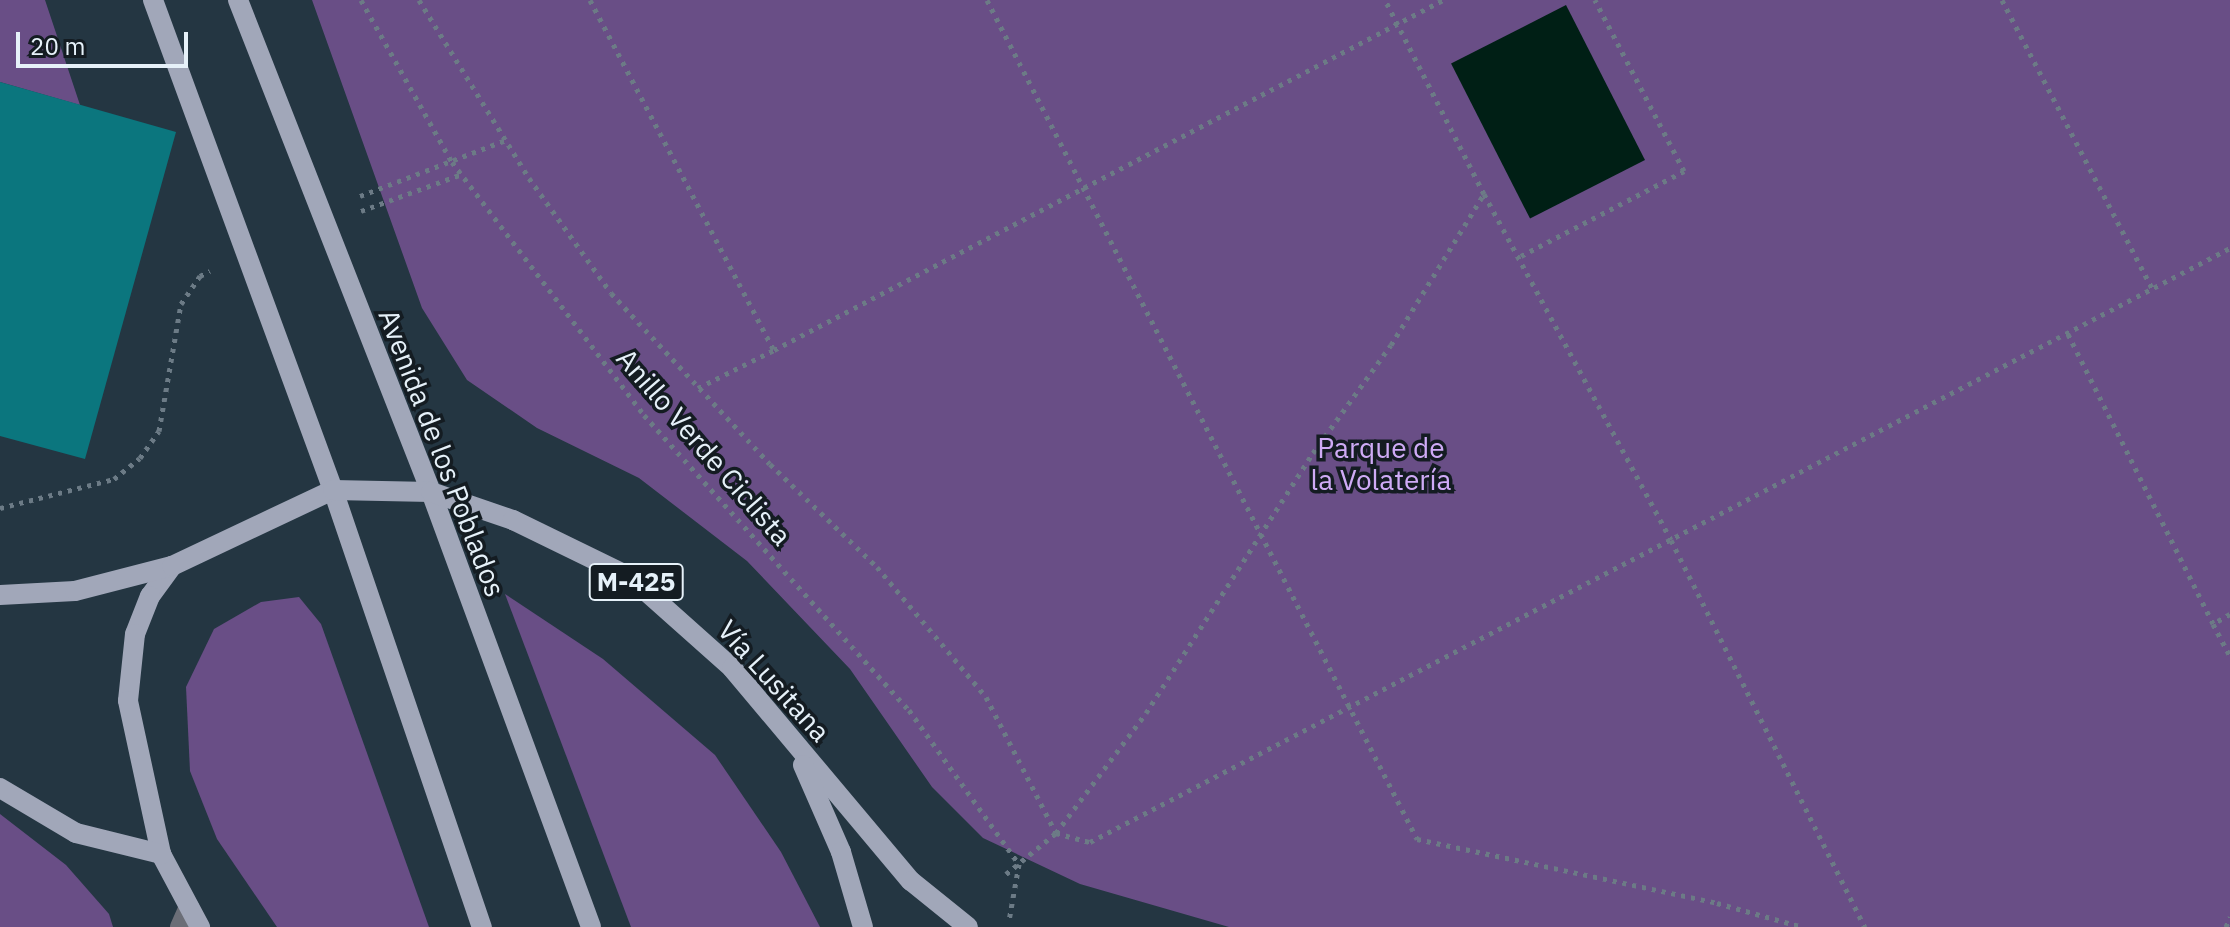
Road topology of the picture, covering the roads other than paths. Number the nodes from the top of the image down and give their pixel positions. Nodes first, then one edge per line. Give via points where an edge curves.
1 (153, 0) edge
2 (238, 0) edge
3 (333, 490) junction
4 (431, 492) junction
5 (172, 566) junction
6 (0, 595) edge
7 (793, 743) junction
8 (0, 788) edge
9 (161, 854) junction
10 (189, 907) junction
11 (180, 927) edge
12 (200, 927) edge
13 (482, 927) edge
14 (591, 927) edge
15 (863, 927) edge
16 (968, 927) edge

1 - 3 main road
2 - 4 main road, Avenida de los Poblados
3 - 4 main road, Vía Lusitana / M-425
3 - 5 main road, Vía Lusitana / M-425
3 - 13 main road
4 - 7 main road, Vía Lusitana / M-425 via 513,520 630,577 732,668
4 - 14 main road, Avenida de los Poblados
5 - 6 main road, Vía Lusitana / M-425 via 75,591
5 - 9 main road, M-425 via 150,596 135,634 128,701
7 - 15 main road, M-425 via 841,852
7 - 16 main road, Vía Lusitana via 911,881
8 - 9 main road via 76,833
9 - 10 main road
10 - 11 street
10 - 12 main road

